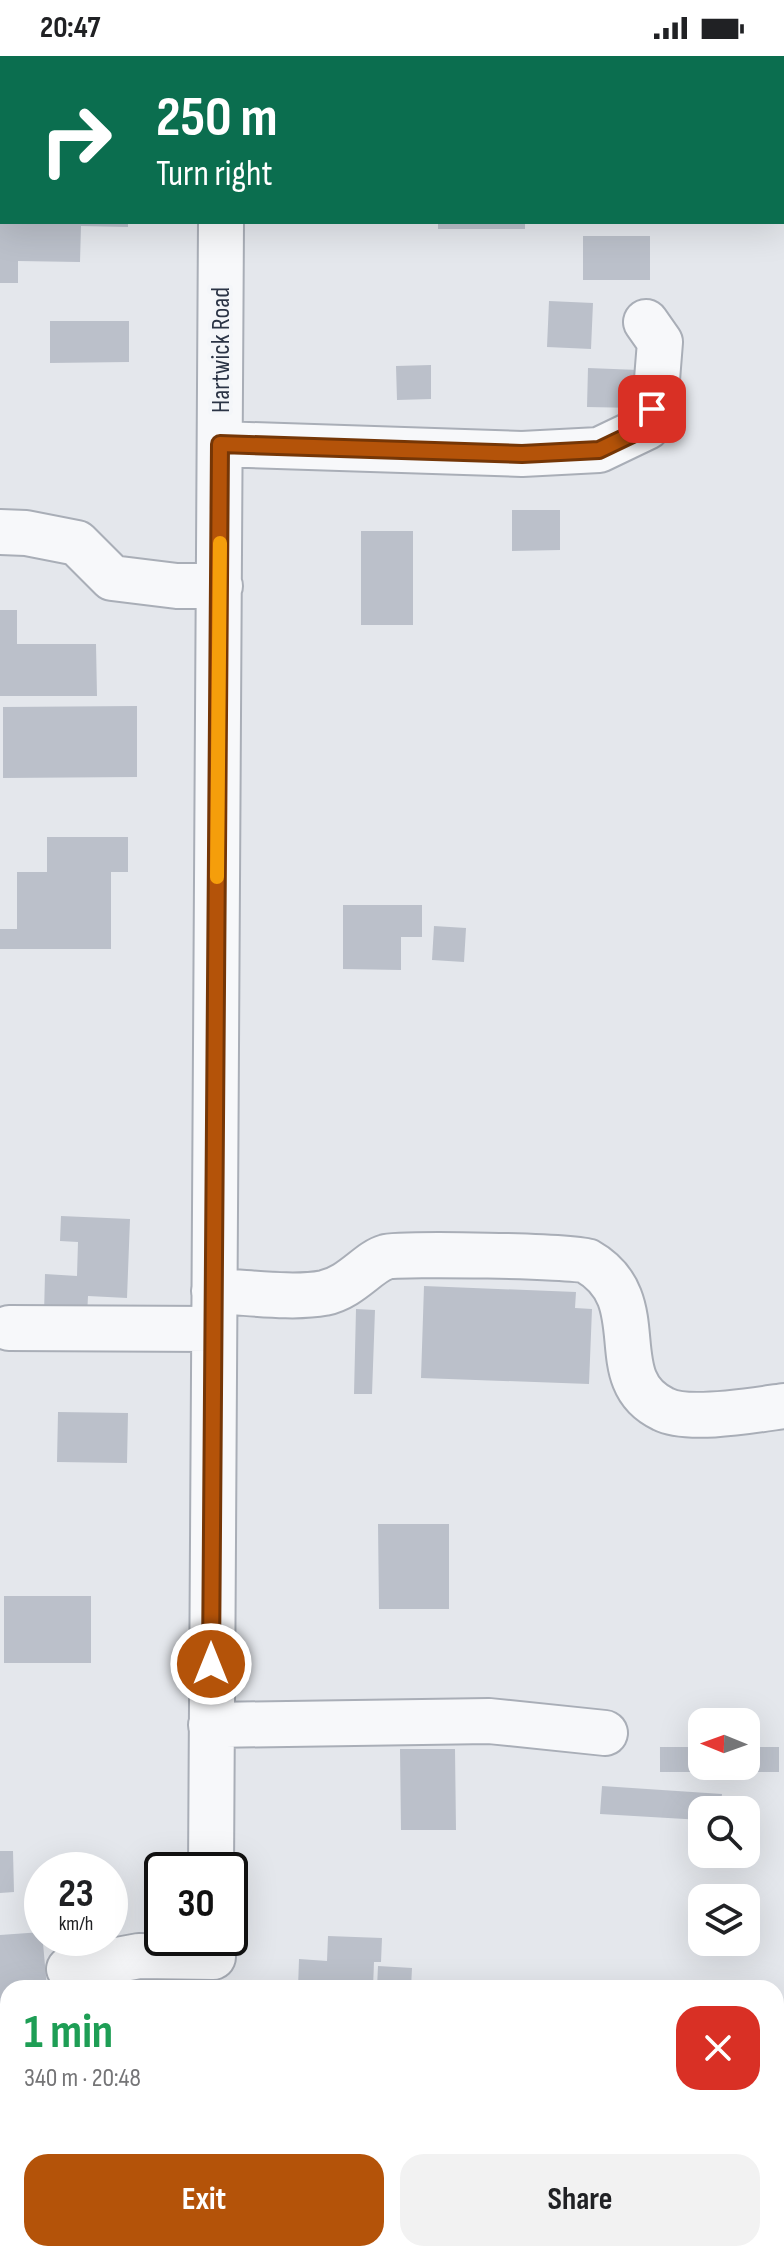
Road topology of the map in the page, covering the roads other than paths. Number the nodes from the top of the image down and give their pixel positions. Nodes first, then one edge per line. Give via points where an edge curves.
1 (221, 224) edge
2 (646, 322) dead end
3 (220, 444) junction
4 (0, 532) edge
5 (220, 586) junction
6 (213, 1310) junction
7 (9, 1328) dead end
8 (784, 1406) edge
9 (211, 1725) junction
10 (605, 1733) dead end
11 (211, 1852) edge
12 (213, 1961) edge
13 (69, 1969) dead end

1 - 3 street, Hartwick Road
2 - 3 street via 660,342 647,427 599,450 522,454
3 - 5 street, Hartwick Road
4 - 5 street via 77,543 112,578
5 - 6 street, Hartwick Road
6 - 7 street
6 - 8 street via 323,1293 355,1281 385,1257 584,1259 612,1279 625,1310 629,1367 641,1390 663,1410 706,1415
6 - 9 street, Hartwick Road
9 - 10 street via 489,1721
9 - 11 street, Hartwick Road
12 - 13 street via 139,1956

